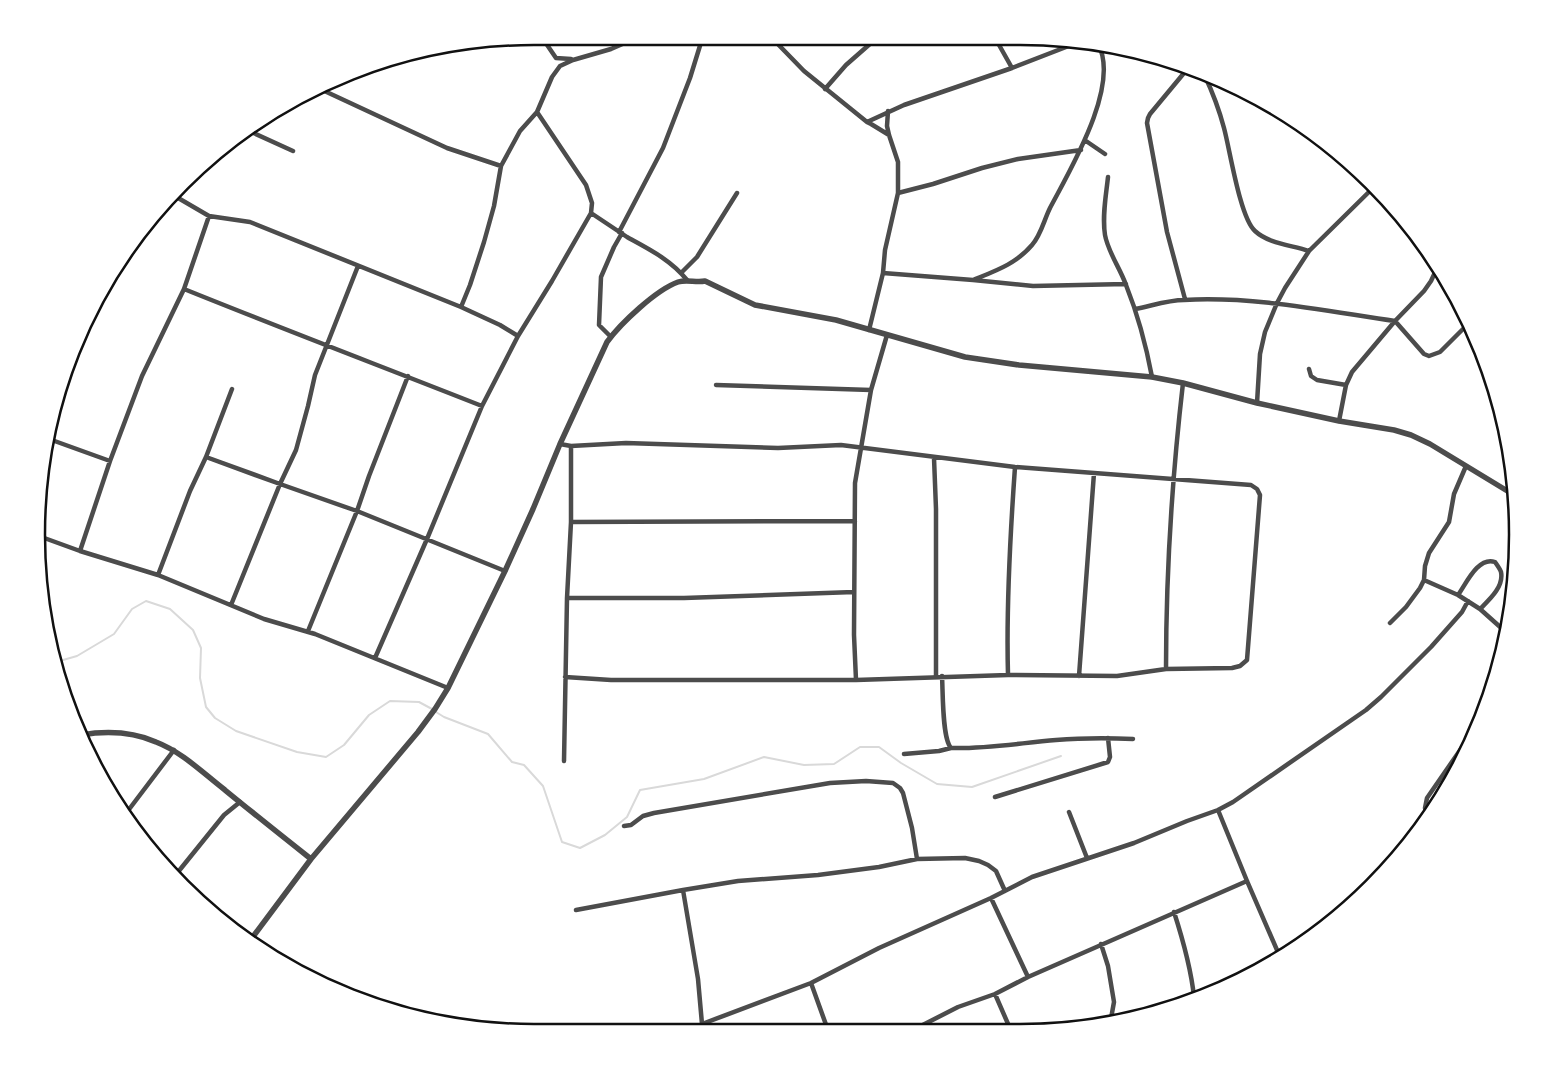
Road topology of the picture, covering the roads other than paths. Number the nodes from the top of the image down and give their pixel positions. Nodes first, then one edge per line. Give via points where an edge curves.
1 (547, 45) edge
2 (620, 45) edge
3 (700, 45) edge
4 (779, 45) edge
5 (869, 45) edge
6 (999, 45) edge
7 (1065, 47) edge
8 (1101, 52) edge
9 (573, 60) junction
10 (1012, 68) junction
11 (1183, 73) edge
12 (1208, 82) edge
13 (825, 89) junction
14 (327, 91) edge
15 (888, 111) junction
16 (537, 112) junction
17 (867, 122) junction
18 (254, 133) edge
19 (889, 135) junction
20 (1086, 141) junction
21 (1082, 150) junction
22 (293, 151) dead end
23 (1106, 154) dead end
24 (500, 166) junction
25 (1108, 177) dead end
26 (1369, 192) edge
27 (737, 193) dead end
28 (898, 193) junction
29 (179, 198) edge
30 (591, 213) junction
31 (209, 216) junction
32 (621, 233) junction
33 (1309, 251) junction
34 (358, 266) junction
35 (682, 273) junction
36 (883, 273) junction
37 (1434, 275) edge
38 (687, 280) junction
39 (973, 280) junction
40 (1126, 284) junction
41 (184, 289) junction
42 (1185, 300) junction
43 (1277, 303) junction
44 (461, 308) junction
45 (1135, 309) junction
46 (1395, 321) junction
47 (1464, 328) edge
48 (869, 330) junction
49 (887, 335) junction
50 (518, 336) junction
51 (611, 337) junction
52 (326, 346) junction
53 (1309, 370) dead end
54 (408, 376) junction
55 (1152, 377) junction
56 (1183, 383) junction
57 (1346, 384) junction
58 (716, 386) dead end
59 (232, 389) dead end
60 (872, 390) junction
61 (1257, 403) junction
62 (482, 406) junction
63 (1339, 421) junction
64 (54, 441) edge
65 (560, 444) junction
66 (571, 446) junction
67 (861, 448) junction
68 (206, 457) junction
69 (934, 458) junction
70 (110, 461) junction
71 (1466, 466) junction
72 (1014, 467) junction
73 (1094, 473) junction
74 (1175, 480) junction
75 (280, 484) junction
76 (1507, 491) edge
77 (357, 511) junction
78 (855, 521) junction
79 (570, 522) junction
80 (45, 538) edge
81 (427, 539) junction
82 (80, 551) junction
83 (505, 571) junction
84 (158, 575) junction
85 (1424, 580) junction
86 (854, 592) junction
87 (1458, 595) junction
88 (566, 598) junction
89 (1468, 601) junction
90 (231, 605) junction
91 (1480, 609) junction
92 (1390, 623) dead end
93 (1500, 627) edge
94 (308, 632) junction
95 (375, 658) junction
96 (1166, 669) junction
97 (1008, 675) junction
98 (939, 676) junction
99 (1079, 676) junction
100 (565, 677) junction
101 (856, 680) junction
102 (448, 688) junction
103 (88, 735) edge
104 (1108, 738) junction
105 (1133, 739) dead end
106 (951, 748) junction
107 (174, 750) junction
108 (904, 754) dead end
109 (1456, 755) edge
110 (564, 761) dead end
111 (994, 797) dead end
112 (240, 802) junction
113 (129, 809) edge
114 (1425, 809) edge
115 (1218, 810) junction
116 (1069, 812) dead end
117 (624, 826) dead end
118 (1087, 858) junction
119 (311, 859) junction
120 (917, 859) junction
121 (179, 871) edge
122 (1247, 881) junction
123 (683, 890) junction
124 (1005, 890) junction
125 (991, 898) junction
126 (576, 910) dead end
127 (1174, 912) junction
128 (254, 935) edge
129 (1102, 944) junction
130 (1277, 950) edge
131 (1028, 977) junction
132 (811, 983) junction
133 (1194, 992) edge
134 (996, 994) junction
135 (1112, 1016) edge
136 (702, 1024) joint
137 (827, 1024) edge
138 (929, 1024) edge
139 (1008, 1024) edge

1 - 9 street via 556,58
2 - 9 street
3 - 32 street via 663,148
4 - 13 street
5 - 13 street
6 - 10 street
7 - 10 street
8 - 20 street via 1103,84
9 - 16 street via 560,66 552,77
10 - 15 street
11 - 42 street via 1150,114 1147,124 1165,223
12 - 33 street via 1224,129 1243,206 1254,230 1271,240
13 - 17 street
14 - 24 street via 448,148
15 - 17 street
15 - 19 street
16 - 24 street via 520,131
16 - 30 street via 586,185
17 - 19 street
18 - 22 street
19 - 28 street via 898,162
20 - 21 street
20 - 23 street
21 - 28 street via 1018,159
21 - 39 street via 1033,244 1022,256 1004,267
24 - 44 street via 494,206
25 - 40 street via 1105,235
26 - 33 street
27 - 35 street
28 - 36 street
29 - 31 street
30 - 32 street
30 - 50 street
31 - 34 street via 250,222
31 - 41 street
32 - 35 street via 667,259
32 - 51 street via 600,286 599,324
33 - 43 street
34 - 44 street
34 - 52 street
35 - 38 street
36 - 39 street
36 - 48 street
37 - 46 street
38 - 48 street via 705,282 755,305
38 - 51 street via 658,294
39 - 40 street via 1033,286
40 - 45 street
41 - 52 street
41 - 70 street via 142,376
42 - 43 street
42 - 45 street
43 - 46 street
43 - 61 street via 1260,354
44 - 50 street
45 - 55 street
46 - 47 street via 1429,356 1440,352
46 - 57 street via 1352,372
48 - 49 street
49 - 55 street via 965,357 1001,363
49 - 60 street
50 - 62 street
51 - 65 street
52 - 54 street
52 - 75 street via 315,375 296,450
53 - 57 street via 1311,376 1318,380
54 - 62 street
54 - 77 street
55 - 56 street
56 - 61 street
56 - 74 street
57 - 63 street
58 - 60 street
59 - 68 street
60 - 67 street
61 - 63 street
62 - 81 street
63 - 71 street via 1411,435
64 - 70 street
65 - 66 street
65 - 83 street
66 - 67 street via 626,443
66 - 79 street
67 - 69 street
67 - 78 street via 855,483
68 - 75 street
68 - 84 street
69 - 72 street
69 - 98 street
70 - 82 street
71 - 76 street
71 - 85 street via 1454,494 1449,522 1429,553
72 - 73 street
72 - 97 street via 1008,557
73 - 74 street
73 - 99 street
74 - 96 street via 1168,569
74 - 96 street via 1251,485 1260,495 1247,660 1232,668
75 - 77 street
75 - 90 street
77 - 81 street
77 - 94 street
78 - 79 street
78 - 86 street
79 - 88 street
80 - 82 street
81 - 83 street
81 - 95 street
82 - 84 street
83 - 102 street
84 - 90 street
85 - 87 street
85 - 92 street via 1406,607
86 - 88 street
86 - 101 street
87 - 89 street
87 - 91 street via 1480,564 1494,562 1501,571 1501,581
88 - 100 street
89 - 91 street
89 - 115 street via 1431,647 1366,710
90 - 94 street
91 - 93 street
94 - 95 street
95 - 102 street
96 - 99 street via 1117,676
97 - 98 street
97 - 99 street
98 - 101 street
98 - 106 street via 947,744
100 - 101 street via 611,680
100 - 110 street
102 - 119 street via 418,732
103 - 107 street via 129,734
104 - 105 street
104 - 106 street
104 - 111 street via 1108,762
106 - 108 street
107 - 112 street
107 - 113 street
109 - 114 street via 1427,798
112 - 119 street
112 - 121 street via 224,816
115 - 118 street
115 - 122 street
116 - 118 street
117 - 120 street via 654,813 830,783 893,783 903,793
118 - 124 street
119 - 128 street
120 - 123 street via 879,867 738,881
120 - 124 street via 979,860 996,872
122 - 127 street
122 - 130 street
123 - 126 street
123 - 136 street
124 - 125 street
125 - 131 street
125 - 132 street via 879,948
127 - 129 street
127 - 133 street
129 - 131 street
129 - 135 street via 1114,1002
131 - 134 street
132 - 136 street
132 - 137 street
134 - 138 street via 958,1007
134 - 139 street

